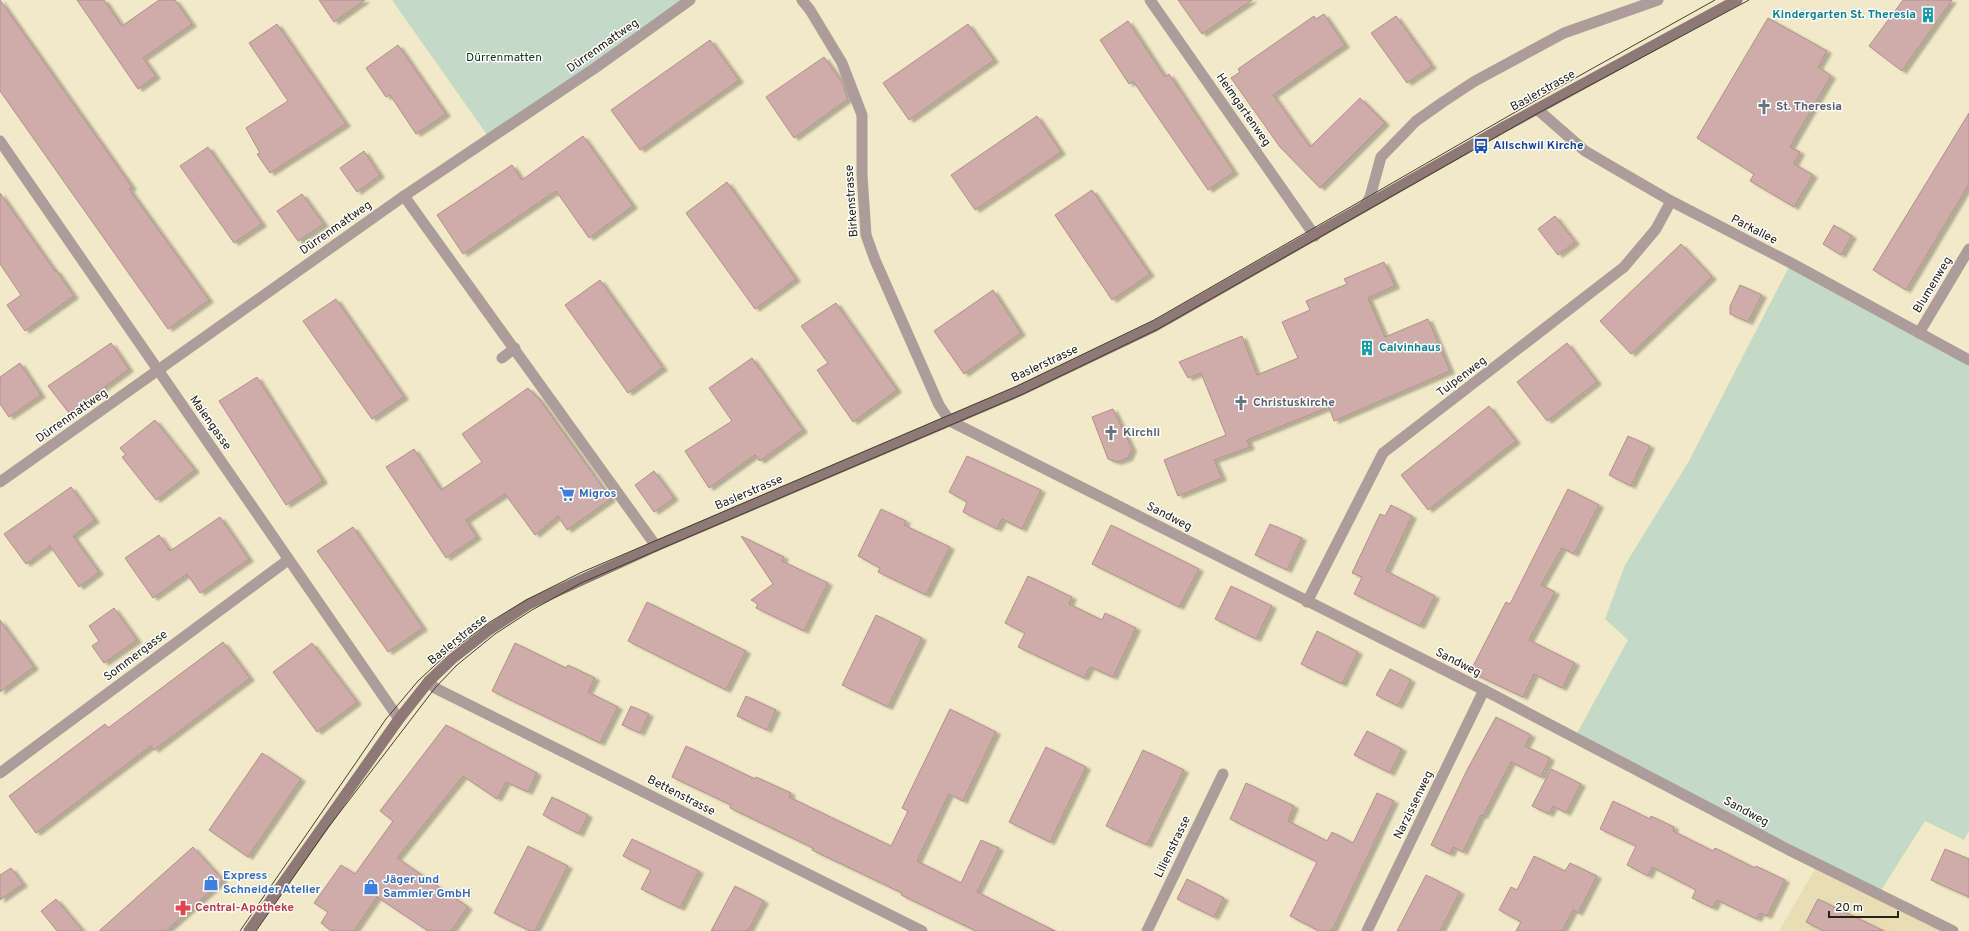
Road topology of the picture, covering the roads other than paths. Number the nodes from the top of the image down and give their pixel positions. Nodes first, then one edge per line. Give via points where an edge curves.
1 (690, 0) edge
2 (802, 0) edge
3 (1150, 0) edge
4 (1658, 0) edge
5 (1737, 0) edge
6 (1537, 109) junction
7 (0, 141) edge
8 (404, 196) junction
9 (1671, 201) junction
10 (1364, 207) junction
11 (1315, 236) junction
12 (1969, 249) edge
13 (1919, 333) junction
14 (515, 348) junction
15 (502, 358) dead end
16 (1969, 360) edge
17 (159, 371) junction
18 (950, 421) junction
19 (0, 482) edge
20 (656, 546) junction
21 (288, 560) junction
22 (1307, 602) junction
23 (429, 681) junction
24 (1484, 690) junction
25 (400, 719) junction
26 (0, 773) edge
27 (1223, 774) dead end
28 (249, 931) edge
29 (922, 931) edge
30 (1147, 931) edge
31 (1367, 931) edge
32 (1953, 931) edge

1 - 8 street, Dürrenmattweg via 595,68
2 - 18 street, Birkenstrasse via 842,63 862,115 866,235 936,398
3 - 11 street, Heimgartenweg
4 - 10 street via 1564,33 1535,47 1475,81 1427,113 1381,157 1370,197
5 - 6 main road, Baslerstrasse
6 - 9 street, Parkallee via 1585,151
6 - 10 main road, Baslerstrasse
7 - 17 street, Maiengasse
8 - 14 street via 438,250
8 - 17 street, Dürrenmattweg
9 - 13 street, Parkallee
9 - 22 street, Tulpenweg via 1656,229 1624,267 1382,453
10 - 11 main road, Baslerstrasse
11 - 18 main road, Baslerstrasse via 1155,326
12 - 13 street, Blumenweg
13 - 16 street, Parkallee
14 - 15 street
14 - 20 street
17 - 19 street, Dürrenmattweg
17 - 21 street, Maiengasse
18 - 20 main road, Baslerstrasse
18 - 22 street, Sandweg
20 - 23 main road, Baslerstrasse via 529,604 489,630
21 - 25 street, Maiengasse
21 - 26 street, Sommergasse
22 - 24 street, Sandweg
23 - 25 main road, Baslerstrasse
23 - 29 street, Bettenstrasse via 435,688
24 - 31 street, Narzissenweg
24 - 32 street, Sandweg via 1796,853
25 - 28 main road, Baslerstrasse
27 - 30 street, Lilienstrasse

